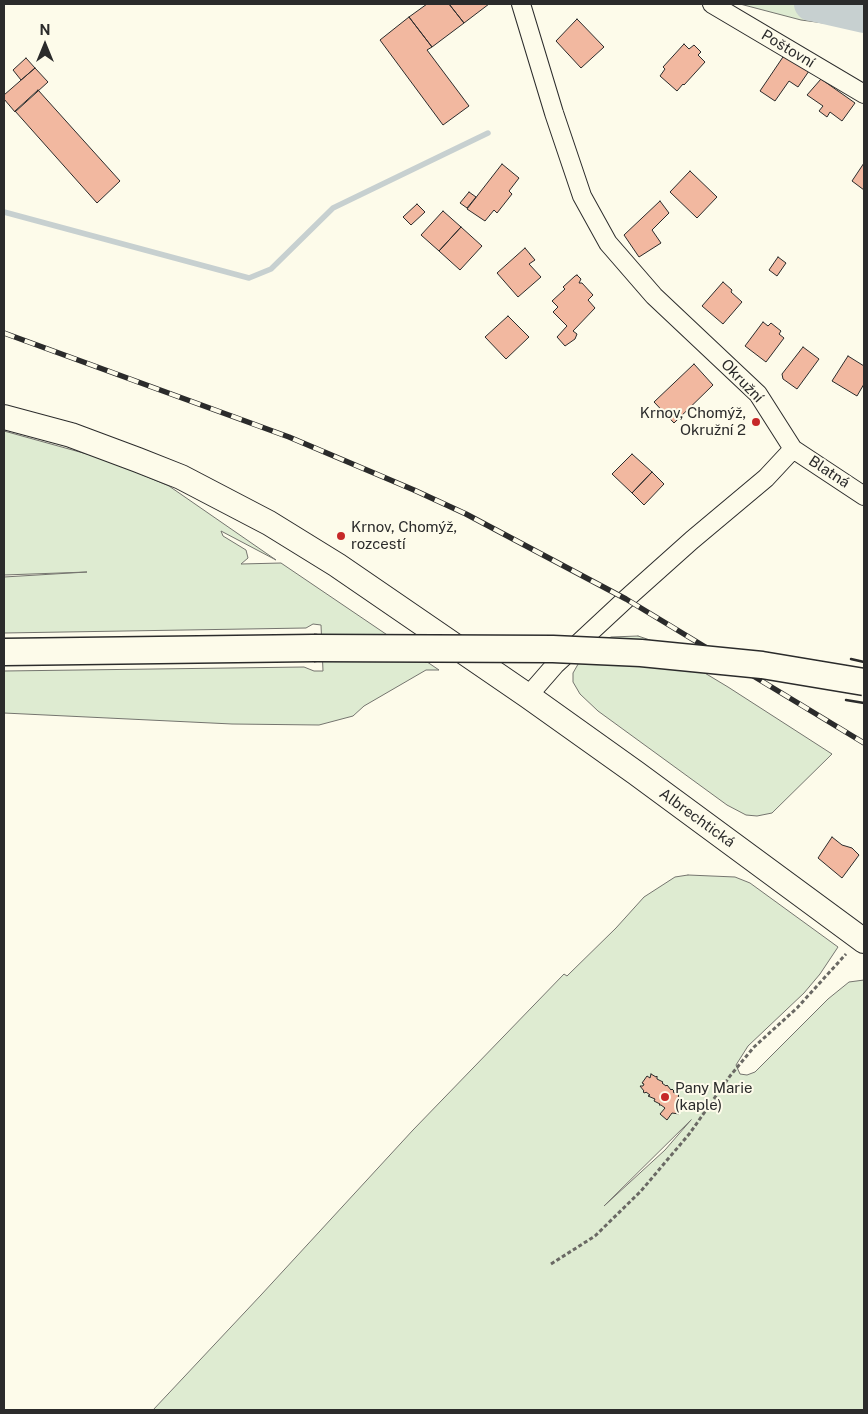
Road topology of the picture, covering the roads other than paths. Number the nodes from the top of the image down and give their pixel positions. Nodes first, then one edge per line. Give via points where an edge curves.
1 (521, 4) edge
2 (712, 4) edge
3 (864, 94) edge
4 (4, 417) edge
5 (793, 449) junction
6 (864, 496) edge
7 (4, 652) edge
8 (864, 682) edge
9 (528, 696) junction
10 (862, 940) edge

1 - 5 street, Okružní via 582,196 608,243 654,296 758,394
2 - 3 street, Poštovní
4 - 9 main road, Albrechtická via 118,452 238,506 337,565
5 - 6 street, Blatná
5 - 9 street via 766,478 626,599
7 - 8 main road, bridge via 314,648 634,652 753,664
9 - 10 main road, Albrechtická

